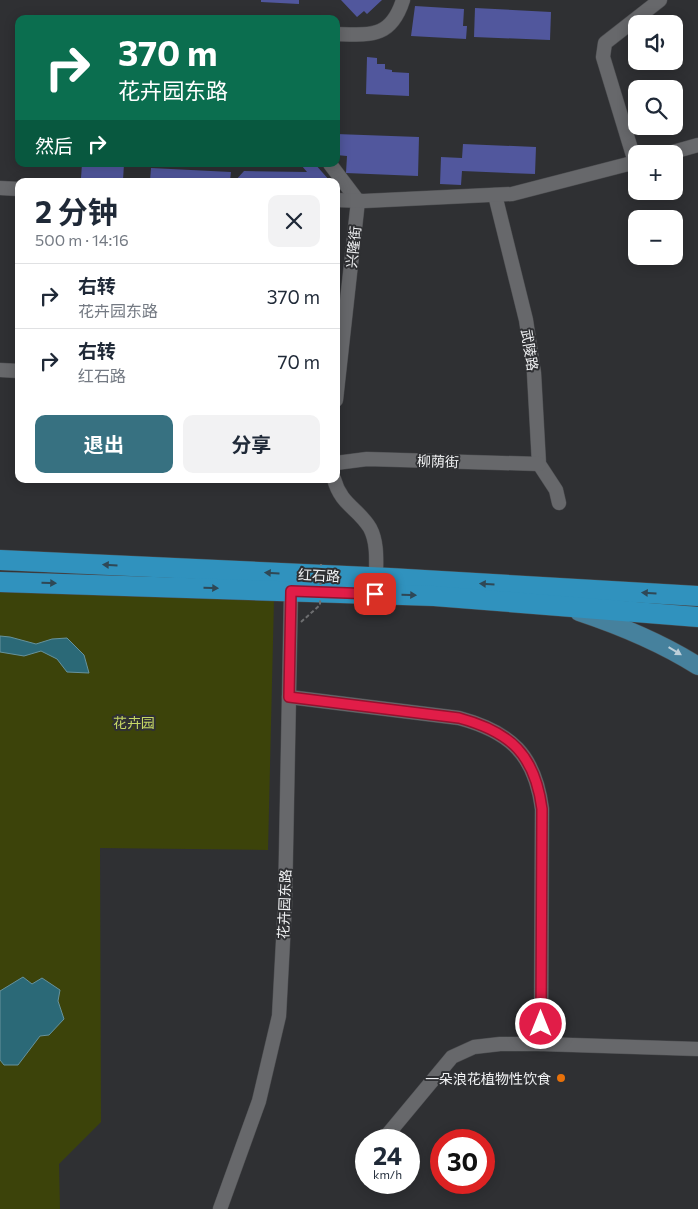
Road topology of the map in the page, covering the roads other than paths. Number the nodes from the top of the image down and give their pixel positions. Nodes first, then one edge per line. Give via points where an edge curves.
1 (403, 0) edge
2 (660, 0) edge
3 (340, 34) edge
4 (630, 145) edge
5 (698, 145) edge
6 (683, 149) edge
7 (628, 164) edge
8 (332, 167) edge
9 (0, 188) edge
10 (15, 189) edge
11 (495, 195) junction
12 (340, 200) edge
13 (358, 201) junction
14 (340, 364) edge
15 (0, 370) edge
16 (15, 371) edge
17 (340, 462) edge
18 (539, 464) junction
19 (335, 483) edge
20 (559, 503) dead end
21 (0, 560) edge
22 (376, 578) junction
23 (0, 582) edge
24 (291, 591) junction
25 (698, 596) edge
26 (565, 607) junction
27 (698, 617) edge
28 (698, 666) edge
29 (289, 697) junction
30 (541, 1044) junction
31 (698, 1049) edge
32 (392, 1129) edge
33 (220, 1209) edge

1 - 3 street via 394,21 384,30 372,35
2 - 4 street via 605,43 603,57
5 - 6 street
7 - 11 street via 512,194
8 - 13 street
9 - 10 street
11 - 13 street
11 - 18 street, 武陵路 via 529,338
12 - 13 street
13 - 14 street, 兴隆街
15 - 16 street
17 - 18 street, 柳荫街 via 367,459
18 - 20 street via 554,485
19 - 22 street via 340,496 369,527 375,541
22 -> 21 highway, 红石路
25 -> 22 highway, 红石路
23 -> 24 highway, 红石路
24 -> 26 highway, 红石路 via 434,596
24 - 29 street, 花卉园东路
26 - 27 highway, 红石路
26 -> 28 main road, 红石路 via 634,632
29 - 30 street via 459,718 485,725 504,735 530,764 539,786 542,809
29 - 33 street, 花卉园东路 via 285,904 278,1016 259,1101
30 - 31 street
30 - 32 street via 474,1047 452,1057

